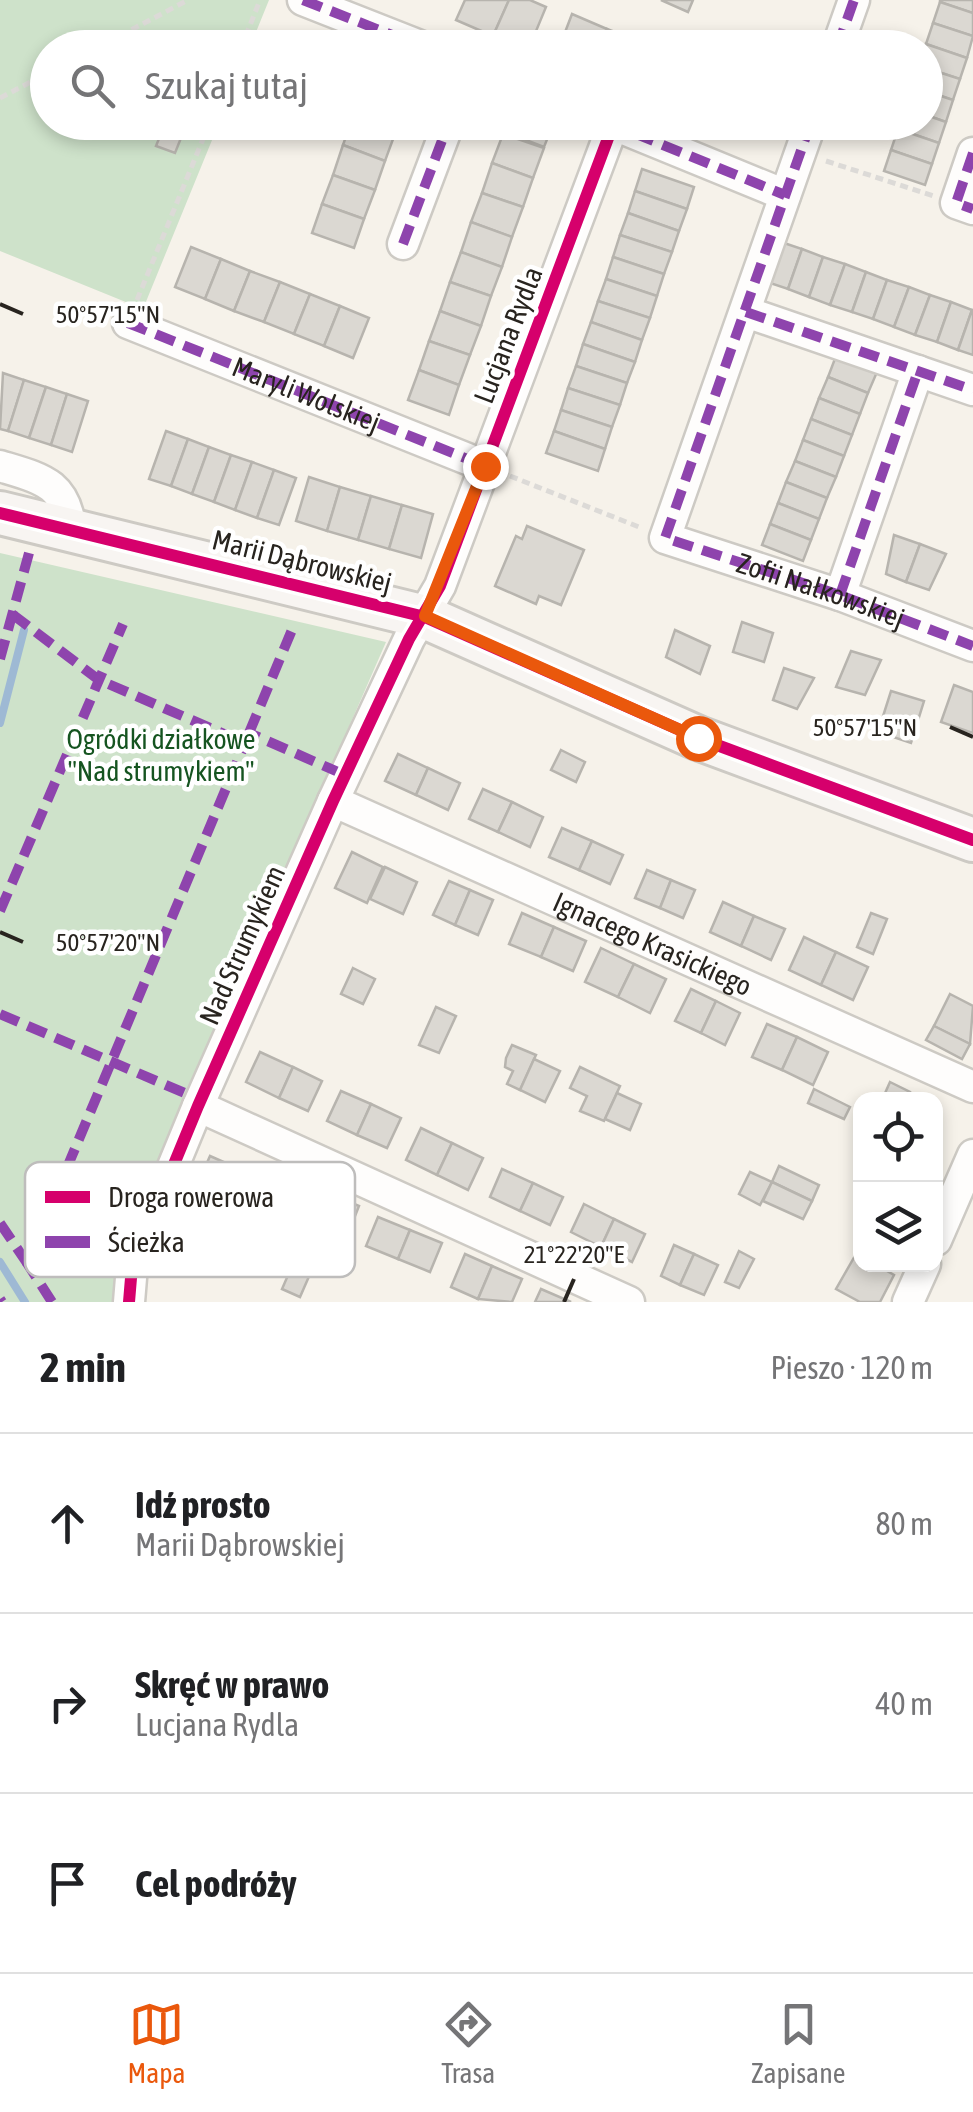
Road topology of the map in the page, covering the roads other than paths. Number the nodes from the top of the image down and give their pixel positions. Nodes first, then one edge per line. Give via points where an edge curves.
1 (854, 0) edge
2 (309, 1) edge
3 (381, 30) edge
4 (843, 30) edge
5 (442, 140) edge
6 (604, 140) edge
7 (649, 140) edge
8 (804, 140) edge
9 (973, 153) edge
10 (784, 195) junction
11 (964, 206) edge
12 (404, 244) dead end
13 (746, 312) junction
14 (128, 323) road end
15 (918, 371) junction
16 (973, 390) edge
17 (0, 466) edge
18 (485, 466) junction
19 (0, 514) edge
20 (72, 531) junction
21 (840, 594) junction
22 (425, 616) junction
23 (973, 646) edge
24 (333, 801) junction
25 (973, 840) edge
26 (973, 1087) edge
27 (198, 1106) junction
28 (973, 1155) edge
29 (175, 1162) edge
30 (321, 1162) edge
31 (355, 1177) edge
32 (943, 1224) edge
33 (921, 1272) edge
34 (131, 1277) edge
35 (128, 1302) edge
36 (630, 1302) edge
37 (908, 1302) edge

1 - 4 street
2 - 3 street
5 - 12 street
6 - 18 street, Lucjana Rydla
7 - 10 street
8 - 10 street
9 - 11 street
10 - 13 street
13 - 15 street
13 - 21 street, Zofii Nałkowskiej via 665,538
14 - 18 street, Maryli Wolskiej
15 - 16 street
15 - 21 street
17 - 20 street via 56,488 66,498
18 - 22 street, Lucjana Rydla
19 - 20 street, Marii Dąbrowskiej
20 - 22 street, Marii Dąbrowskiej
21 - 23 street, Zofii Nałkowskiej
22 - 24 street, Nad Strumykiem
22 - 25 street, Marii Dąbrowskiej via 698,738
24 - 26 street, Ignacego Krasickiego
24 - 27 street, Nad Strumykiem
27 - 29 street, Nad Strumykiem
27 - 30 street
28 - 32 street
31 - 36 street
33 - 37 street
34 - 35 street, Nad Strumykiem

